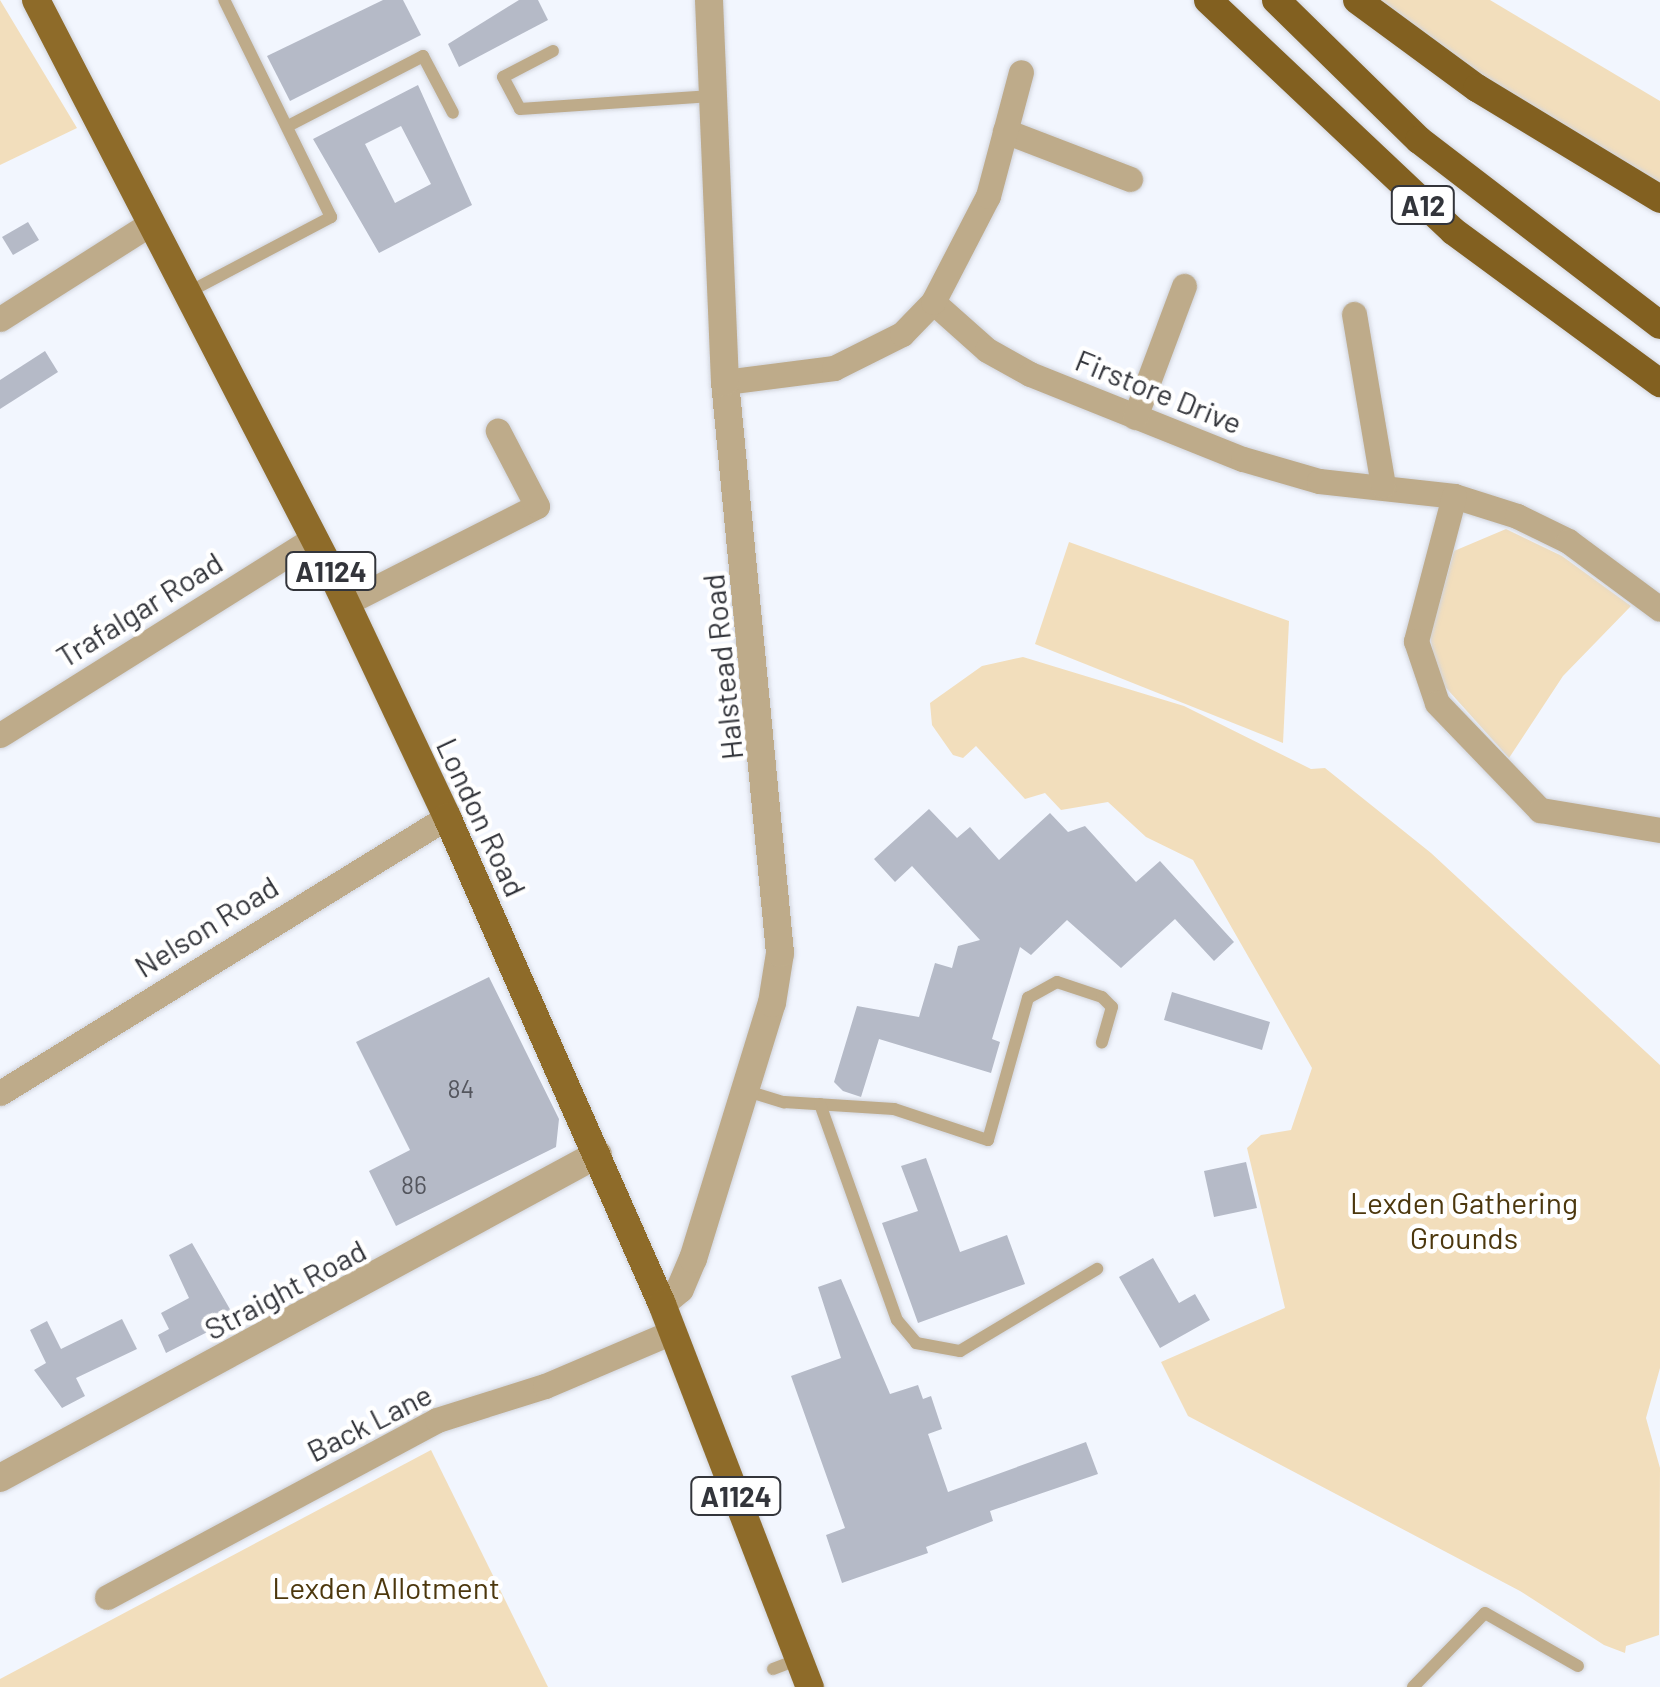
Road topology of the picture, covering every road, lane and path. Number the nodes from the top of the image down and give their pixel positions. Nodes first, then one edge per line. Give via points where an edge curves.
1 (36, 0) edge
2 (224, 0) edge
3 (709, 0) edge
4 (1208, 0) edge
5 (1276, 0) edge
6 (1358, 0) edge
7 (553, 51) dead end
8 (1020, 72) dead end
9 (712, 96) junction
10 (453, 113) dead end
11 (288, 126) junction
12 (1005, 131) junction
13 (1130, 179) dead end
14 (1660, 199) edge
15 (151, 222) junction
16 (1184, 286) dead end
17 (187, 293) junction
18 (933, 302) junction
19 (1354, 314) dead end
20 (0, 319) edge
21 (1660, 325) edge
22 (726, 382) junction
23 (1660, 383) edge
24 (1135, 417) junction
25 (498, 431) dead end
26 (1383, 486) junction
27 (1454, 496) junction
28 (314, 538) junction
29 (346, 603) junction
30 (1660, 610) edge
31 (0, 735) edge
32 (447, 817) junction
33 (1660, 830) edge
34 (1102, 1043) dead end
35 (747, 1091) junction
36 (0, 1093) edge
37 (820, 1104) junction
38 (598, 1154) junction
39 (1097, 1269) dead end
40 (662, 1304) junction
41 (672, 1332) junction
42 (0, 1478) edge
43 (107, 1597) dead end
44 (799, 1660) junction
45 (1578, 1666) dead end
46 (772, 1670) dead end
47 (810, 1687) edge
48 (1413, 1687) edge

1 - 15 main road, London Road / A1124
2 - 11 lane
3 - 9 street, Halstead Road
4 - 23 highway, A12 via 1453,231
5 - 21 highway, A12 via 1420,140
6 - 14 highway via 1477,88
7 - 9 lane via 503,77 520,109
8 - 12 street
9 - 22 street, Halstead Road
10 - 11 lane via 423,56
11 - 17 lane via 331,217
12 - 13 street
12 - 18 street via 988,196
15 - 17 main road, London Road / A1124
15 - 20 street
16 - 24 street
17 - 28 main road, London Road / A1124
18 - 22 street via 902,334 834,368
18 - 24 street, Firstore Drive via 987,350
19 - 26 street
22 - 35 street, Halstead Road via 780,896 772,1003
24 - 26 street, Firstore Drive via 1282,471
25 - 29 street via 537,506
26 - 27 street, Firstore Drive
27 - 30 street, Firstore Drive via 1568,541
27 - 33 street via 1416,641 1436,703 1540,810
28 - 29 main road, London Road / A1124
28 - 31 street, Trafalgar Road
29 - 32 main road, London Road / A1124
32 - 36 street, Nelson Road
32 - 38 main road, London Road / A1124
34 - 37 lane via 1112,1007 1102,997 1057,982 1028,998 988,1140 894,1109
35 - 37 lane
35 - 40 street, Halstead Road via 693,1259 680,1288
37 - 39 lane via 897,1320 916,1344 960,1351
38 - 40 main road, London Road / A1124
38 - 42 street, Straight Road
40 - 41 main road, London Road / A1124
41 - 43 street, Back Lane via 546,1386 436,1420
41 - 44 main road, London Road / A1124
44 - 46 lane
44 - 47 main road, London Road / A1124
45 - 48 lane via 1485,1613

